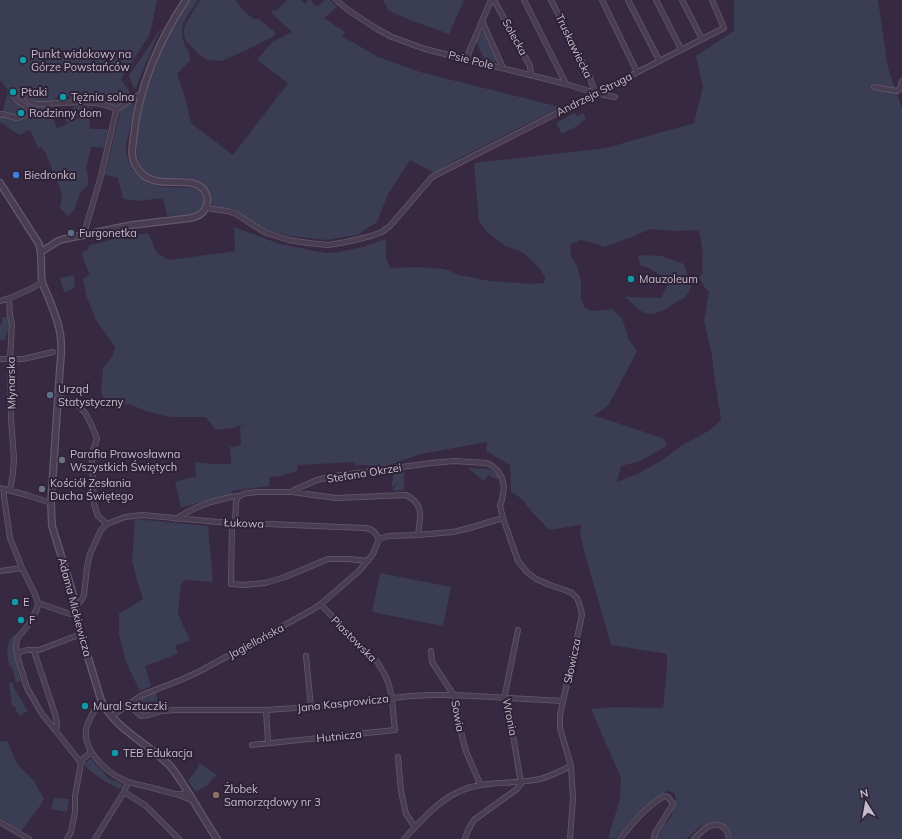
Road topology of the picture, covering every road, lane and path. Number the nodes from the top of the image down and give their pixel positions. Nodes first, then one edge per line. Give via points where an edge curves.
1 (186, 0) edge
2 (336, 0) edge
3 (491, 0) edge
4 (494, 0) edge
5 (524, 0) edge
6 (551, 0) edge
7 (602, 0) edge
8 (628, 0) edge
9 (656, 0) edge
10 (682, 0) edge
11 (712, 0) edge
12 (482, 21) junction
13 (702, 39) junction
14 (681, 49) junction
15 (466, 59) junction
16 (659, 60) junction
17 (503, 68) junction
18 (637, 72) junction
19 (531, 75) junction
20 (902, 81) edge
21 (566, 84) junction
22 (874, 87) dead end
23 (595, 93) junction
24 (141, 96) junction
25 (615, 97) dead end
26 (117, 109) junction
27 (0, 115) edge
28 (0, 183) edge
29 (206, 208) junction
30 (85, 234) junction
31 (41, 252) junction
32 (43, 282) junction
33 (9, 299) junction
34 (0, 301) edge
35 (53, 352) dead end
36 (0, 359) edge
37 (10, 359) junction
38 (58, 397) junction
39 (2, 488) edge
40 (10, 490) junction
41 (292, 492) junction
42 (238, 497) junction
43 (51, 503) junction
44 (503, 518) junction
45 (176, 519) junction
46 (233, 523) junction
47 (107, 524) junction
48 (418, 535) junction
49 (379, 538) junction
50 (368, 561) junction
51 (22, 568) junction
52 (0, 571) edge
53 (38, 603) junction
54 (321, 604) junction
55 (76, 606) junction
56 (77, 614) junction
57 (518, 630) dead end
58 (81, 634) junction
59 (34, 651) junction
60 (431, 651) dead end
61 (17, 652) junction
62 (306, 656) dead end
63 (454, 695) junction
64 (391, 698) junction
65 (507, 698) junction
66 (101, 700) junction
67 (563, 702) junction
68 (128, 704) junction
69 (311, 707) junction
70 (266, 710) junction
71 (112, 716) junction
72 (56, 731) junction
73 (268, 743) junction
74 (252, 744) dead end
75 (91, 752) junction
76 (398, 757) dead end
77 (81, 763) junction
78 (571, 766) junction
79 (521, 781) junction
80 (128, 782) junction
81 (480, 785) junction
82 (124, 792) junction
83 (188, 792) junction
84 (180, 795) junction
85 (194, 801) junction
86 (0, 822) edge
87 (415, 827) junction
88 (29, 839) edge
89 (67, 839) edge
90 (95, 839) edge
91 (179, 839) edge
92 (217, 839) edge
93 (404, 839) edge
94 (465, 839) edge
95 (570, 839) edge
96 (620, 839) edge
97 (654, 839) edge
98 (694, 839) edge
99 (729, 839) edge

1 - 24 street via 168,29
2 - 15 street, Psie Pole via 392,37 425,49
3 - 12 street
4 - 19 street, Solecka via 530,66
5 - 21 street
6 - 23 street, Truskawiecka via 589,75
7 - 18 street
8 - 16 street
9 - 14 street
10 - 13 street
11 - 13 street, Andrzeja Struga via 724,28
12 - 15 street
12 - 17 street
13 - 14 street, Andrzeja Struga
14 - 16 street, Andrzeja Struga
15 - 17 street, Psie Pole
16 - 18 street, Andrzeja Struga
17 - 19 street, Psie Pole
18 - 23 street, Andrzeja Struga
19 - 21 street, Psie Pole
20 - 22 street via 897,91
21 - 23 street, Psie Pole
23 - 25 street, Psie Pole
23 - 29 street, Andrzeja Struga via 432,177 390,226 371,236 328,245 289,240 266,233 236,214
24 - 26 street via 138,95
24 - 29 street via 132,148 135,163 146,177 152,180 197,185 207,196
26 - 27 street via 98,103 33,103 20,92 15,97 26,107 26,115 17,118
26 - 30 street
28 - 31 street via 34,236
29 - 30 street via 199,215 190,218
30 - 31 street via 59,241
31 - 32 street, Adama Mickiewicza
32 - 33 street
32 - 38 street, Adama Mickiewicza via 62,339
33 - 34 street
33 - 37 street, Młynarska via 12,324
35 - 37 street via 29,358
36 - 37 street
37 - 40 street, Młynarska via 14,458
38 - 43 street, Adama Mickiewicza
38 - 47 street via 76,403 92,426 97,439 92,462 94,504 98,516
39 - 40 street
39 - 51 street via 10,538
40 - 43 street
41 - 42 street via 247,493
41 - 44 street, Stefana Okrzei via 317,480 334,476 432,462 487,464 500,474 504,487 500,506
41 - 48 street, Stefana Okrzei via 336,498 409,497 420,509
42 - 45 street via 204,504
42 - 46 street
43 - 55 street, Adama Mickiewicza via 52,526
44 - 48 street via 466,530
44 - 67 street, Słowicza via 518,561 527,572 550,586 572,593 580,604 582,615
45 - 46 street, Łukowa
45 - 47 street, Łukowa via 142,515 125,517
46 - 49 street, Łukowa via 365,528 372,530
46 - 50 street via 231,584 265,583 328,559
47 - 55 street via 101,530 90,554 84,595
48 - 49 street
49 - 50 street, Jagiellońska
50 - 54 street, Jagiellońska
51 - 52 street
51 - 53 street
53 - 56 street
53 - 61 street via 29,624 16,643
54 - 64 street, Piastowska via 378,663 388,681
54 - 68 street, Jagiellońska via 202,670 142,695
55 - 56 street, Adama Mickiewicza
56 - 58 street, Adama Mickiewicza
57 - 65 street, Wronia via 505,694
58 - 59 street
58 - 66 street, Adama Mickiewicza
59 - 61 street
59 - 72 street via 55,714
60 - 63 street, Sowia via 432,662
61 - 72 street via 27,688 42,714
62 - 69 street
63 - 64 street, Jana Kasprowicza
63 - 65 street, Jana Kasprowicza
63 - 81 street, Sowia via 464,744
64 - 69 street, Jana Kasprowicza
64 - 73 street, Hutnicza via 395,730
65 - 67 street, Jana Kasprowicza
65 - 79 street, Wronia
66 - 71 street, Adama Mickiewicza
66 - 75 street via 86,733
67 - 78 street, Słowicza via 560,728
68 - 70 street, Jana Kasprowicza via 141,716 175,710
68 - 71 street, Jagiellońska
69 - 70 street, Jana Kasprowicza
70 - 73 street
71 - 83 street, Adama Mickiewicza via 161,758
72 - 77 street
73 - 74 street, Hutnicza
75 - 77 street
75 - 80 street via 110,772
76 - 87 street via 400,791 406,814
77 - 89 street via 75,812
78 - 79 street via 542,778
78 - 95 street, Słowicza via 573,798
79 - 81 street
79 - 94 street via 517,789 474,820
80 - 82 street
80 - 84 street
81 - 87 street via 447,798
82 - 90 street
82 - 91 street via 145,805
83 - 84 street
83 - 85 street, Adama Mickiewicza
84 - 85 street
85 - 92 street, Adama Mickiewicza
86 - 88 street
87 - 93 street
96 - 97 street via 658,800 664,796 668,797 673,804
98 - 99 street via 713,825 724,828

